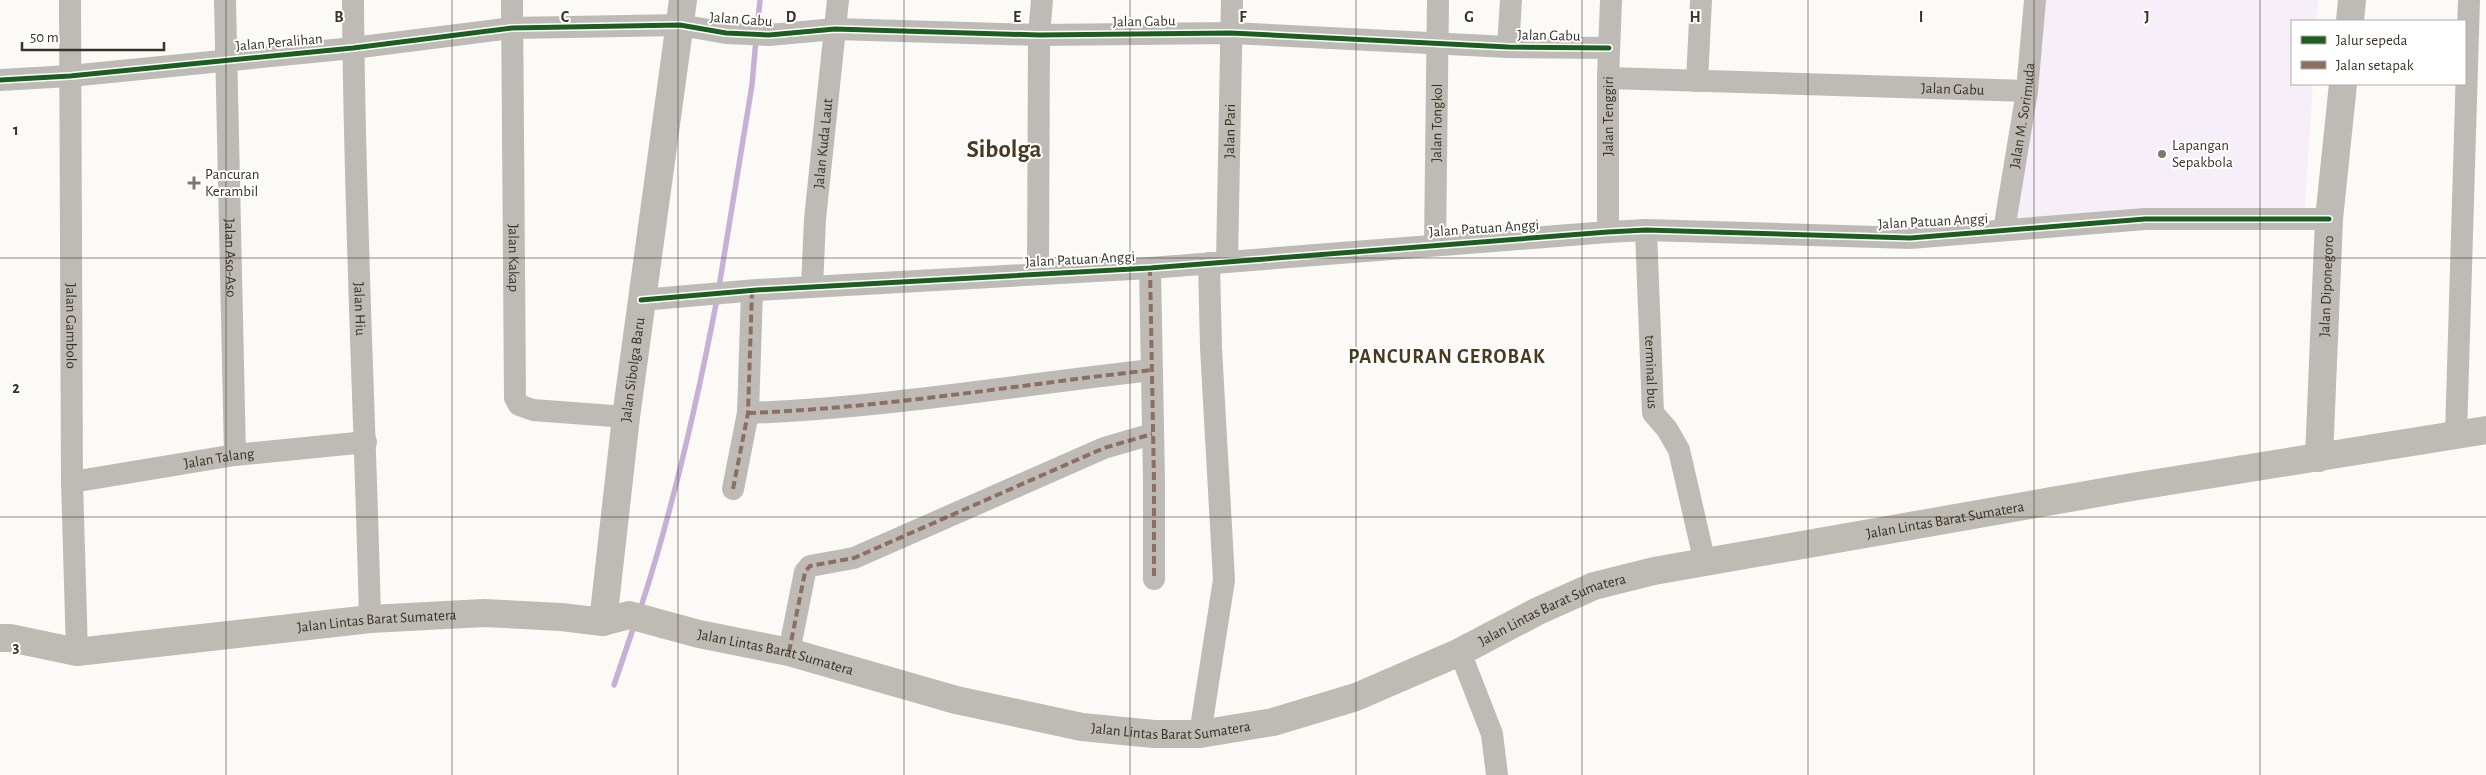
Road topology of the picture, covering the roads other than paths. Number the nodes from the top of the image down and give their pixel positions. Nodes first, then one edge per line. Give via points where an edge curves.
1 (70, 0) edge
2 (225, 0) edge
3 (353, 0) edge
4 (512, 0) edge
5 (838, 0) edge
6 (1042, 0) edge
7 (1232, 0) edge
8 (1438, 0) edge
9 (1511, 0) edge
10 (1611, 0) edge
11 (1700, 0) edge
12 (2035, 0) edge
13 (2352, 0) edge
14 (2469, 0) edge
15 (681, 13) edge
16 (2350, 20) edge
17 (512, 28) junction
18 (835, 29) junction
19 (1231, 33) junction
20 (1039, 35) junction
21 (1437, 42) junction
22 (1508, 47) junction
23 (353, 48) junction
24 (1610, 48) junction
25 (226, 59) junction
26 (70, 76) junction
27 (1608, 78) junction
28 (0, 80) edge
29 (1697, 81) junction
30 (2343, 85) edge
31 (2027, 91) junction
32 (2329, 219) junction
33 (1646, 230) junction
34 (2004, 230) junction
35 (1608, 232) junction
36 (1435, 245) junction
37 (1218, 263) junction
38 (1150, 268) junction
39 (1038, 273) junction
40 (812, 287) junction
41 (752, 290) junction
42 (641, 300) junction
43 (1152, 370) junction
44 (748, 414) junction
45 (626, 417) junction
46 (2486, 430) edge
47 (1152, 434) junction
48 (2456, 435) junction
49 (366, 442) junction
50 (235, 455) junction
51 (2319, 458) junction
52 (72, 482) junction
53 (732, 489) dead end
54 (1705, 563) junction
55 (1154, 579) dead end
56 (370, 618) junction
57 (603, 622) junction
58 (0, 638) edge
59 (77, 652) junction
60 (789, 652) junction
61 (1460, 652) junction
62 (1200, 734) junction
63 (1497, 775) edge

1 - 26 street, Jalan Gambolo
2 - 25 street, Jalan Aso-Aso
3 - 23 street, Jalan Hiu
4 - 17 street, Jalan Kakap
5 - 18 street, Jalan Kuda Laut
6 - 20 street
7 - 19 street, Jalan Pari
8 - 21 street, Jalan Tongkol
9 - 22 street
10 - 24 street, Jalan Tenggiri
11 - 29 street
12 - 31 street, Jalan M. Sorimuda
13 - 16 street
14 - 48 street
15 - 17 street, Jalan Peralihan
15 - 18 street, Jalan Gabu via 726,33 769,35
15 - 42 street, Jalan Sibolga Baru
17 - 23 street, Jalan Peralihan
17 - 45 street, Jalan Kakap via 515,398 519,405 533,410
18 - 20 street, Jalan Gabu
18 - 40 street, Jalan Kuda Laut via 815,219
19 - 20 street, Jalan Gabu
19 - 21 street, Jalan Gabu
19 - 37 street, Jalan Pari
20 - 39 street
21 - 22 street, Jalan Gabu
21 - 36 street, Jalan Tongkol
22 - 24 street, Jalan Gabu
23 - 25 street, Jalan Peralihan
23 - 49 street, Jalan Hiu
24 - 27 street, Jalan Tenggiri
25 - 26 street, Jalan Peralihan
25 - 50 street, Jalan Aso-Aso
26 - 28 street, Jalan Peralihan
26 - 52 street, Jalan Gambolo
27 - 29 street, Jalan Gabu
27 - 35 street, Jalan Tenggiri
29 - 31 street, Jalan Gabu
30 - 32 street, Jalan Diponegoro
31 - 34 street, Jalan M. Sorimuda
32 - 34 street, Jalan Patuan Anggi via 2145,218
32 - 51 street, Jalan Diponegoro
33 - 34 street, Jalan Patuan Anggi via 1910,238
33 - 35 street, Jalan Patuan Anggi
33 - 54 street, terminal bus via 1653,412 1679,450
35 - 36 street, Jalan Patuan Anggi
36 - 37 street, Jalan Patuan Anggi
37 - 38 street, Jalan Patuan Anggi
37 - 62 street, Jalan Pari via 1210,348 1224,580
38 - 39 street, Jalan Patuan Anggi
38 - 43 street
39 - 40 street, Jalan Patuan Anggi
40 - 41 street, Jalan Patuan Anggi
41 - 42 street, Jalan Patuan Anggi
41 - 44 street
42 - 45 street, Jalan Sibolga Baru
43 - 44 street via 992,392 825,410
43 - 47 street
44 - 53 street
45 - 57 street, Jalan Sibolga Baru
46 - 48 highway, Jalan Lintas Barat Sumatera
47 - 55 street
47 - 60 street via 1104,448 854,558 810,566 805,572
48 - 51 highway, Jalan Lintas Barat Sumatera
49 - 50 street, Jalan Talang
49 - 56 street, Jalan Hiu
50 - 52 street, Jalan Talang
51 - 54 highway, Jalan Lintas Barat Sumatera
52 - 59 street, Jalan Gambolo
54 - 61 highway, Jalan Lintas Barat Sumatera via 1654,571 1594,586
56 - 57 highway, Jalan Lintas Barat Sumatera via 484,613
56 - 59 highway, Jalan Lintas Barat Sumatera
57 - 60 highway, Jalan Lintas Barat Sumatera via 641,618 699,634
58 - 59 highway, Jalan Lintas Barat Sumatera
60 - 62 highway, Jalan Lintas Barat Sumatera via 956,700 1082,727 1154,734
61 - 62 highway, Jalan Lintas Barat Sumatera via 1356,697 1273,722
61 - 63 street via 1492,734

